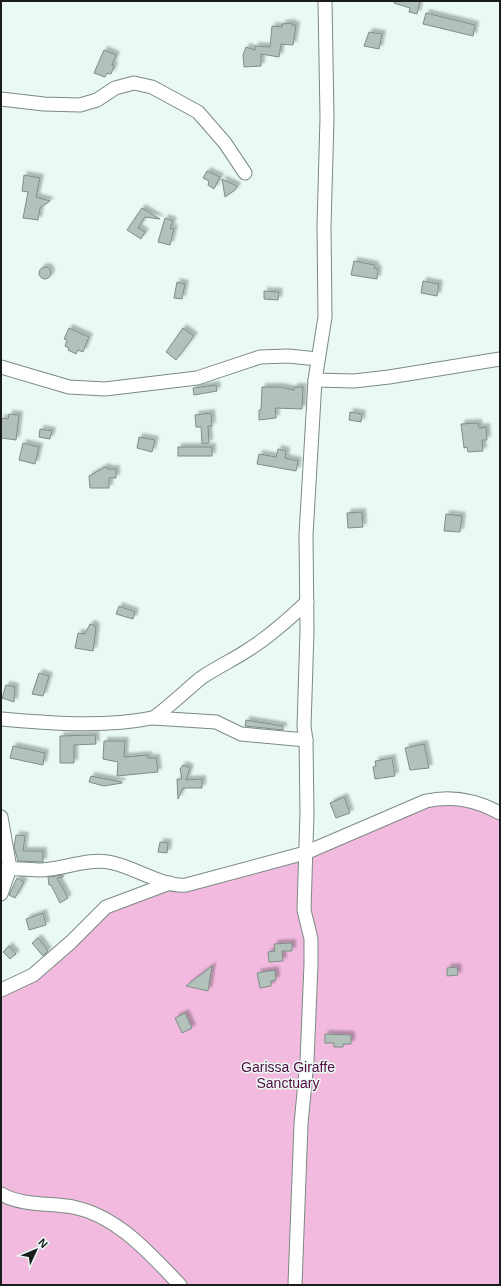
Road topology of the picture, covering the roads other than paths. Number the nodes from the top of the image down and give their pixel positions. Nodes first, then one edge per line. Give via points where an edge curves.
1 (325, 1) edge
2 (1, 99) edge
3 (245, 173) dead end
4 (318, 359) junction
5 (500, 359) edge
6 (1, 368) edge
7 (315, 380) junction
8 (307, 602) junction
9 (153, 718) junction
10 (1, 719) edge
11 (306, 740) junction
12 (500, 813) edge
13 (1, 817) edge
14 (305, 852) junction
15 (6, 869) edge
16 (170, 883) junction
17 (1, 894) edge
18 (1, 990) edge
19 (1, 1194) edge
20 (180, 1285) edge
21 (295, 1285) edge

1 - 4 street via 326,290 325,317
2 - 3 street via 80,105 97,100 115,88 134,83 152,87 198,112
4 - 6 street via 260,357 197,378 106,389 69,387
4 - 7 street
5 - 7 street via 354,381
7 - 8 street via 306,535
8 - 9 street via 252,648 201,678
8 - 11 street via 304,727
9 - 10 street via 114,724 59,724
9 - 11 street via 216,722 241,734
11 - 14 street
12 - 14 street via 478,802 442,798 406,808
13 - 15 street
14 - 16 street via 186,884
14 - 21 street via 304,910 311,939 311,964 307,1061 301,1124
15 - 16 street via 41,870 88,861 103,861 127,866
15 - 17 street
16 - 18 street via 106,907 33,975
19 - 20 street via 23,1201 84,1210 117,1226 141,1245

